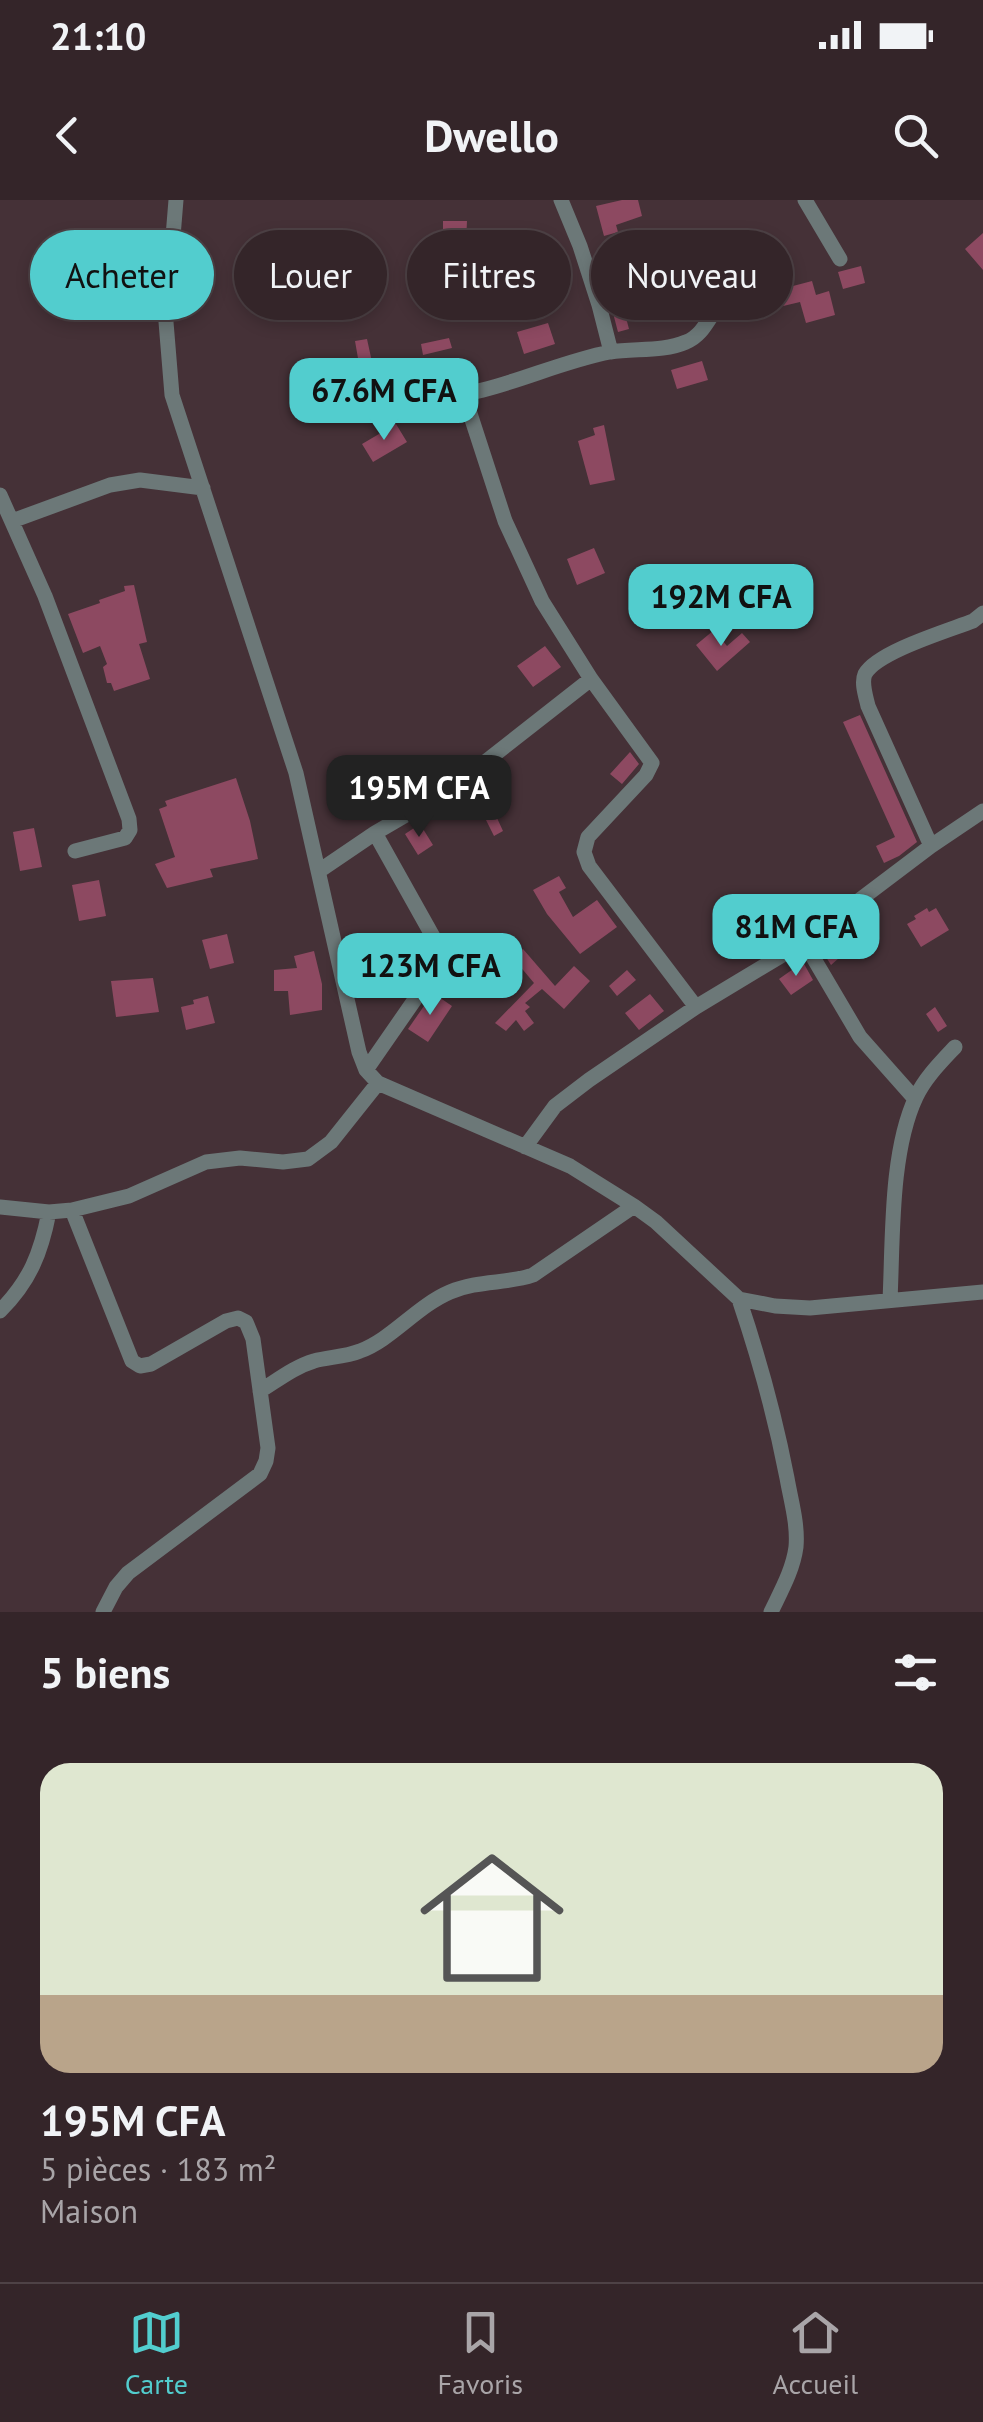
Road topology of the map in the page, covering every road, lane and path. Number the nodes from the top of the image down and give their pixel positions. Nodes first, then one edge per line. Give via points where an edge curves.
1 (176, 200) edge
2 (562, 200) edge
3 (805, 200) edge
4 (840, 259) dead end
5 (709, 320) edge
6 (611, 352) junction
7 (358, 382) dead end
8 (464, 395) junction
9 (203, 488) junction
10 (0, 495) edge
11 (12, 521) junction
12 (983, 613) edge
13 (591, 679) junction
14 (983, 811) edge
15 (375, 832) junction
16 (931, 846) junction
17 (75, 851) dead end
18 (319, 871) junction
19 (804, 942) junction
20 (696, 1007) junction
21 (954, 1047) dead end
22 (366, 1070) junction
23 (378, 1083) junction
24 (915, 1100) junction
25 (525, 1147) junction
26 (634, 1206) junction
27 (0, 1207) edge
28 (72, 1210) junction
29 (49, 1212) junction
30 (983, 1292) edge
31 (739, 1298) junction
32 (890, 1300) junction
33 (0, 1312) edge
34 (260, 1391) junction
35 (103, 1612) edge
36 (771, 1612) edge

1 - 9 street via 166,322 172,395
2 - 6 street
3 - 4 street
5 - 6 street via 689,341
6 - 8 street
7 - 8 street via 404,396
8 - 13 street via 505,521 542,601
9 - 11 street via 140,480 110,485
9 - 18 street via 296,772
10 - 11 street
11 - 17 street via 130,819 126,838
12 - 16 street via 885,655 865,674 868,706
13 - 15 street via 452,788
13 - 20 street via 652,762 588,837 584,852
14 - 16 street
15 - 18 street
15 - 22 street via 436,942 437,958 436,969
16 - 19 street
18 - 22 street
19 - 20 street
19 - 24 street via 860,1037
20 - 25 street via 555,1106
21 - 24 street
22 - 23 street
23 - 25 street
23 - 28 street via 308,1160 206,1162 129,1196
24 - 32 street via 898,1165
25 - 26 street
26 - 31 street
26 - 34 street via 533,1275 453,1291 361,1351 296,1368
27 - 29 street
28 - 29 street
28 - 34 street via 132,1361 152,1364 238,1318 253,1339
29 - 33 street via 30,1274
30 - 32 street
31 - 32 street via 810,1308
31 - 36 street via 777,1424 796,1523 790,1573
34 - 35 street via 268,1448 260,1474 128,1572

